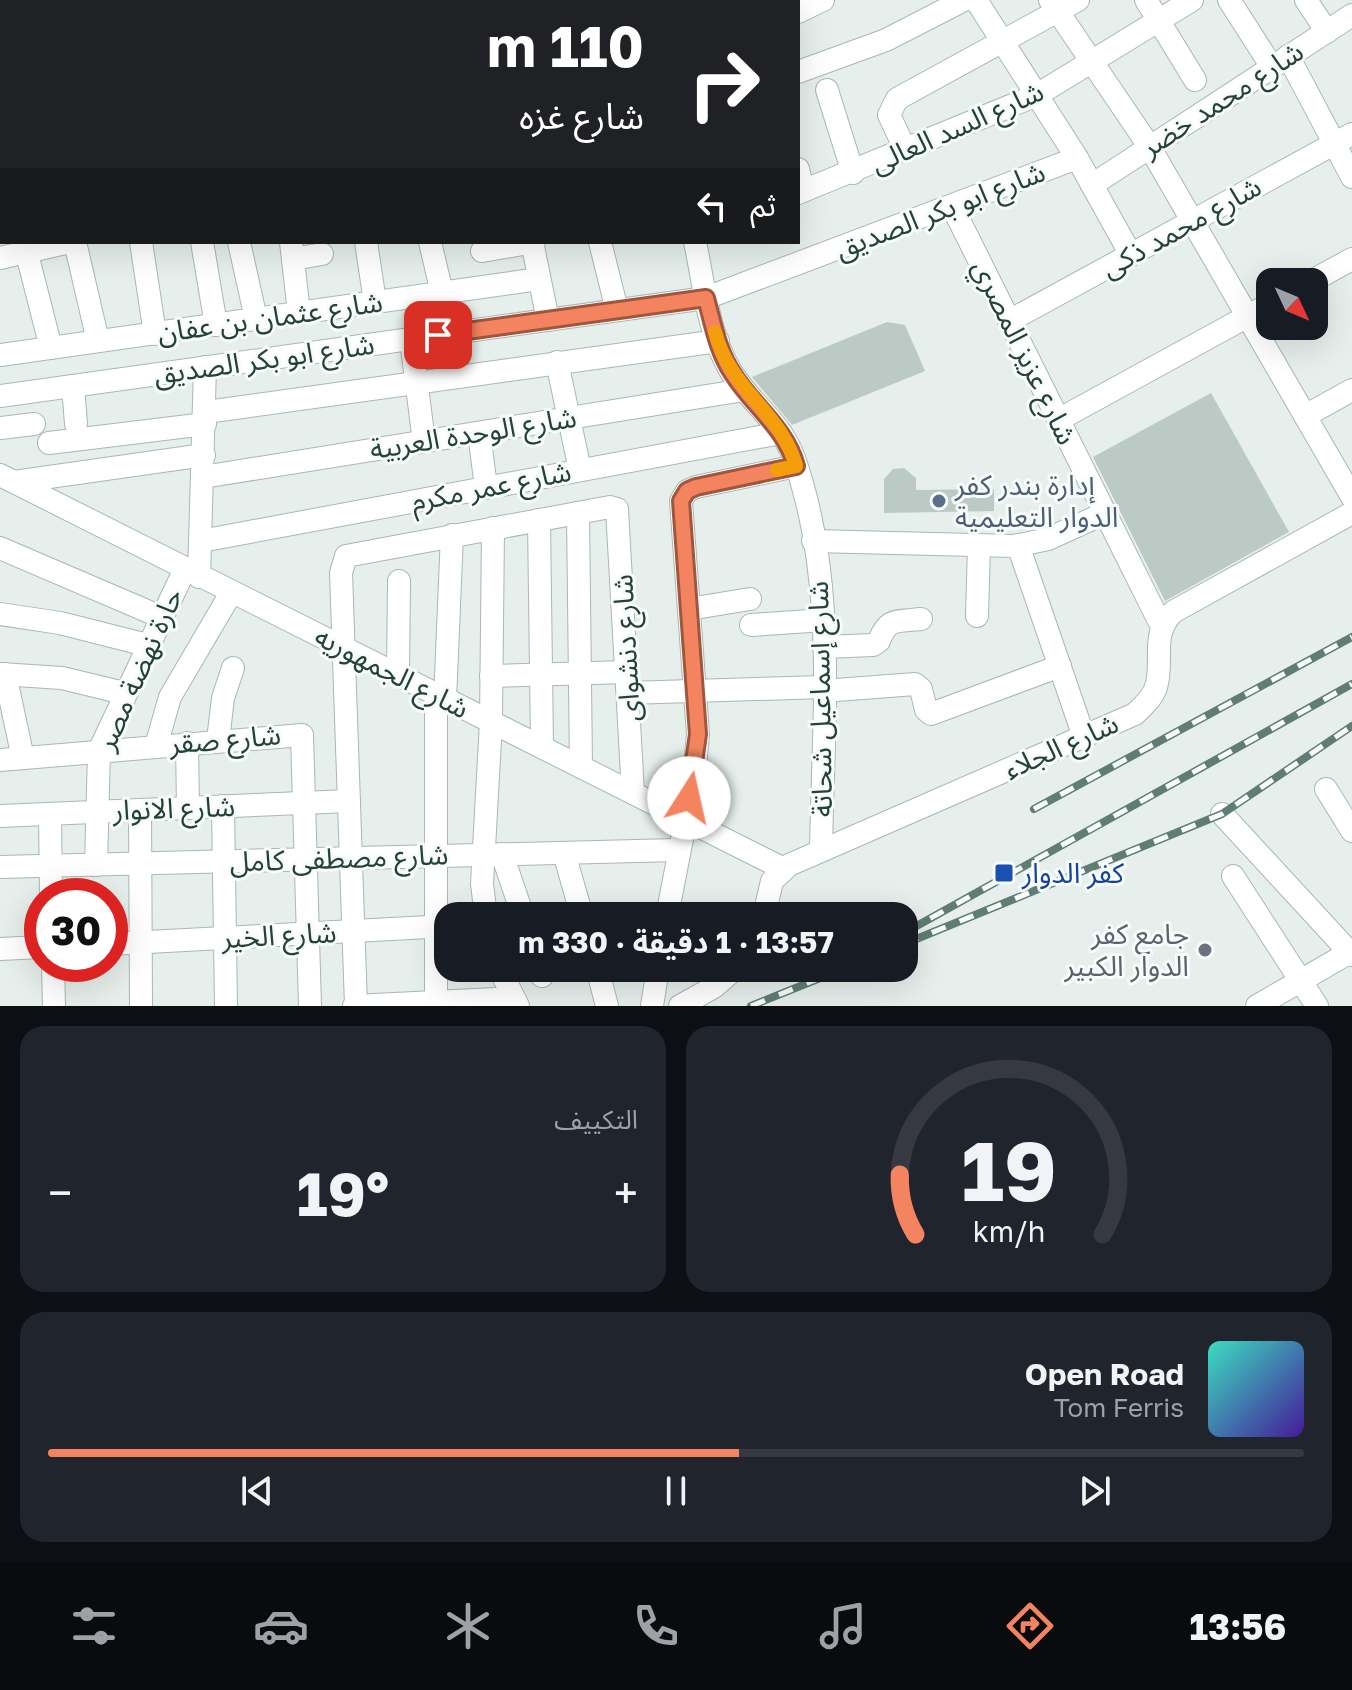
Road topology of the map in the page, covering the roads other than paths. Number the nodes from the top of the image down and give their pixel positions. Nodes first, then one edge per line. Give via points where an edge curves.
1 (823, 0) edge
2 (964, 0) edge
3 (976, 0) edge
4 (1078, 0) edge
5 (1146, 0) edge
6 (1192, 0) edge
7 (1229, 0) edge
8 (1306, 0) edge
9 (1054, 6) edge
10 (800, 11) edge
11 (1352, 15) edge
12 (1158, 20) junction
13 (1327, 32) junction
14 (1003, 42) junction
15 (1090, 60) junction
16 (1280, 62) junction
17 (800, 71) edge
18 (1195, 80) dead end
19 (827, 90) dead end
20 (1037, 95) junction
21 (1343, 138) edge
22 (1149, 146) junction
23 (906, 151) junction
24 (1077, 158) junction
25 (853, 173) junction
26 (1352, 177) edge
27 (1092, 185) junction
28 (801, 192) edge
29 (952, 206) junction
30 (1192, 221) junction
31 (53, 244) edge
32 (73, 244) edge
33 (141, 244) edge
34 (202, 244) edge
35 (239, 244) edge
36 (366, 244) edge
37 (430, 244) edge
38 (506, 244) edge
39 (532, 244) edge
40 (600, 244) edge
41 (695, 244) edge
42 (481, 246) edge
43 (25, 247) edge
44 (292, 251) edge
45 (322, 254) dead end
46 (1131, 255) junction
47 (0, 258) edge
48 (1352, 259) edge
49 (1328, 272) edge
50 (539, 279) junction
51 (494, 286) junction
52 (442, 293) junction
53 (706, 298) junction
54 (375, 302) junction
55 (617, 310) junction
56 (1256, 311) edge
57 (299, 313) junction
58 (1247, 316) junction
59 (256, 319) junction
60 (548, 320) junction
61 (1009, 321) junction
62 (216, 325) junction
63 (155, 334) junction
64 (411, 339) junction
65 (98, 341) junction
66 (718, 341) junction
67 (51, 348) junction
68 (0, 355) edge
69 (557, 362) junction
70 (205, 367) junction
71 (416, 382) junction
72 (73, 386) junction
73 (744, 390) junction
74 (1352, 390) edge
75 (0, 396) edge
76 (1305, 416) junction
77 (205, 418) junction
78 (569, 418) junction
79 (1058, 420) junction
80 (34, 424) dead end
81 (76, 424) dead end
82 (0, 428) edge
83 (479, 433) junction
84 (781, 433) junction
85 (424, 442) junction
86 (49, 443) dead end
87 (203, 466) junction
88 (796, 466) junction
89 (580, 470) junction
90 (7, 479) edge
91 (486, 487) junction
92 (1352, 497) edge
93 (578, 513) junction
94 (1105, 513) junction
95 (1352, 513) edge
96 (539, 520) junction
97 (493, 528) junction
98 (452, 535) junction
99 (201, 541) junction
100 (813, 541) junction
101 (1018, 545) junction
102 (979, 546) junction
103 (0, 548) edge
104 (192, 573) junction
105 (399, 581) dead end
106 (231, 593) junction
107 (750, 599) dead end
108 (689, 609) junction
109 (0, 614) edge
110 (977, 616) dead end
111 (161, 617) junction
112 (921, 619) dead end
113 (824, 620) junction
114 (751, 625) dead end
115 (1162, 627) junction
116 (147, 645) junction
117 (824, 647) junction
118 (344, 648) junction
119 (1060, 666) junction
120 (233, 668) dead end
121 (580, 673) junction
122 (3, 674) edge
123 (398, 675) junction
124 (541, 675) junction
125 (491, 676) junction
126 (627, 683) junction
127 (823, 689) junction
128 (695, 691) junction
129 (124, 693) junction
130 (441, 697) junction
131 (491, 722) junction
132 (1084, 737) junction
133 (218, 740) junction
134 (187, 743) junction
135 (156, 746) junction
136 (542, 747) junction
137 (99, 751) junction
138 (23, 758) junction
139 (0, 760) edge
140 (581, 767) junction
141 (1326, 789) dead end
142 (633, 793) junction
143 (349, 801) junction
144 (305, 803) junction
145 (223, 806) junction
146 (188, 808) junction
147 (140, 810) junction
148 (97, 812) junction
149 (50, 814) junction
150 (1222, 814) dead end
151 (0, 816) edge
152 (685, 820) junction
153 (1352, 831) edge
154 (821, 849) junction
155 (677, 850) junction
156 (564, 853) junction
157 (493, 854) junction
158 (436, 856) junction
159 (351, 858) junction
160 (306, 859) junction
161 (224, 862) junction
162 (140, 864) junction
163 (96, 865) junction
164 (51, 866) junction
165 (0, 867) edge
166 (784, 869) junction
167 (1233, 876) dead end
168 (51, 878) edge
169 (440, 902) edge
170 (488, 902) edge
171 (516, 902) edge
172 (578, 902) edge
173 (669, 902) edge
174 (767, 902) edge
175 (434, 926) edge
176 (353, 931) junction
177 (308, 933) junction
178 (225, 938) junction
179 (141, 942) junction
180 (128, 943) edge
181 (24, 948) edge
182 (0, 949) edge
183 (1351, 953) edge
184 (53, 982) edge
185 (440, 982) edge
186 (506, 982) edge
187 (601, 982) edge
188 (656, 982) edge
189 (720, 982) edge
190 (1301, 982) junction
191 (515, 1002) edge
192 (436, 1004) edge
193 (54, 1006) edge
194 (141, 1006) edge
195 (226, 1006) edge
196 (310, 1006) edge
197 (355, 1006) edge
198 (607, 1006) edge
199 (652, 1006) edge
200 (680, 1006) edge
201 (1257, 1006) edge
202 (1317, 1006) edge

1 - 10 street
2 - 17 street via 886,40
3 - 14 street
4 - 9 street
5 - 12 street
6 - 12 street, شارع السد العالى
7 - 16 street
8 - 13 street
9 - 14 street
9 - 15 street
11 - 13 street, شارع محمد خضر
12 - 15 street, شارع السد العالى
12 - 18 street
13 - 16 street, شارع محمد خضر
14 - 20 street
14 - 23 street via 894,102 889,115
15 - 20 street, شارع السد العالى
15 - 22 street
16 - 21 street
16 - 22 street, شارع محمد خضر
19 - 25 street
20 - 23 street, شارع السد العالى
20 - 24 street
21 - 26 street
21 - 30 street, شارع محمد ذكى
22 - 27 street, شارع محمد خضر
22 - 30 street
23 - 25 street, شارع السد العالى
24 - 27 street
24 - 29 street, شارع ابو بكر الصديق
25 - 28 street, شارع السد العالى
27 - 46 street
29 - 53 street, شارع ابو بكر الصديق
29 - 61 street, شارع عزيز المصري
30 - 46 street, شارع محمد ذكى
30 - 58 street
31 - 43 street
32 - 65 street
33 - 63 street
34 - 62 street
35 - 59 street
36 - 54 street
37 - 52 street
38 - 42 street
39 - 50 street
40 - 55 street
41 - 53 street, شارع إسماعيل شحاتة
42 - 51 street
43 - 47 street
43 - 67 street
44 - 45 street
44 - 57 street
46 - 61 street, شارع محمد ذكى
48 - 49 street
50 - 51 street, شارع عثمان بن عفان
50 - 60 street
51 - 52 street, شارع عثمان بن عفان
52 - 54 street, شارع عثمان بن عفان
53 - 55 street, شارع ابو بكر الصديق
53 - 66 street, شارع إسماعيل شحاتة
54 - 57 street, شارع عثمان بن عفان
55 - 60 street, شارع ابو بكر الصديق
56 - 58 street
57 - 59 street, شارع عثمان بن عفان
58 - 76 street
58 - 79 street
59 - 62 street, شارع عثمان بن عفان
60 - 64 street, شارع ابو بكر الصديق
61 - 79 street, شارع عزيز المصري
62 - 63 street, شارع عثمان بن عفان
63 - 65 street, شارع عثمان بن عفان
64 - 70 street, شارع ابو بكر الصديق
64 - 71 street
65 - 67 street, شارع عثمان بن عفان
66 - 69 street
66 - 73 street, شارع إسماعيل شحاتة
67 - 68 street, شارع عثمان بن عفان
69 - 71 street
69 - 78 street
70 - 72 street, شارع ابو بكر الصديق
70 - 77 street
71 - 77 street
71 - 85 street
72 - 75 street, شارع ابو بكر الصديق
72 - 81 street
73 - 78 street, شارع الوحدة العربية
73 - 84 street, شارع إسماعيل شحاتة
74 - 76 street
76 - 92 street
77 - 86 street
77 - 87 street
78 - 83 street, شارع الوحدة العربية
78 - 89 street
79 - 94 street, شارع عزيز المصري
80 - 82 street
83 - 85 street, شارع الوحدة العربية
83 - 91 street
84 - 88 street, شارع إسماعيل شحاتة
84 - 89 street, شارع عمر مكرم
85 - 87 street, شارع الوحدة العربية
87 - 90 street, شارع الوحدة العربية
87 - 99 street
88 - 100 street, شارع إسماعيل شحاتة
88 - 108 street via 696,487 684,495
89 - 91 street, شارع عمر مكرم
90 - 104 street, شارع الجمهوريه
91 - 99 street, شارع عمر مكرم
93 - 96 street
93 - 121 street
93 - 126 street, شارع دنشواى via 610,507 619,512
94 - 101 street via 1048,539
94 - 115 street, شارع عزيز المصري
95 - 115 street via 1180,606
96 - 97 street
96 - 124 street
97 - 98 street
97 - 125 street
98 - 118 street via 352,552 341,573
98 - 130 street
99 - 104 street
100 - 102 street
100 - 113 street, شارع إسماعيل شحاتة
101 - 102 street
101 - 119 street
102 - 110 street
103 - 111 street
104 - 106 street, شارع الجمهوريه
104 - 111 street, حارة نهضة مصر
105 - 123 street
106 - 118 street, شارع الجمهوريه
106 - 135 street via 170,697
107 - 108 street
108 - 128 street
109 - 116 street
111 - 116 street, حارة نهضة مصر
112 - 117 street via 889,624 873,645
113 - 114 street
113 - 117 street, شارع إسماعيل شحاتة
115 - 132 street, شارع الجلاء via 1154,693 1135,714
116 - 129 street, حارة نهضة مصر
117 - 127 street, شارع إسماعيل شحاتة
118 - 123 street, شارع الجمهوريه
118 - 143 street
119 - 127 street via 931,714 915,684
119 - 132 street
120 - 133 street
121 - 124 street
121 - 126 street
121 - 140 street
122 - 129 street via 62,678
122 - 138 street
123 - 130 street, شارع الجمهوريه
124 - 125 street
124 - 136 street
125 - 131 street
126 - 128 street
126 - 142 street, شارع دنشواى
127 - 128 street
127 - 154 street, شارع إسماعيل شحاتة
128 - 152 street via 697,755
129 - 137 street, حارة نهضة مصر
130 - 131 street, شارع الجمهوريه
130 - 158 street
131 - 136 street, شارع الجمهوريه
131 - 157 street
132 - 154 street, شارع الجلاء
133 - 134 street, شارع صقر
133 - 144 street, شارع صقر via 297,733 304,739
134 - 135 street, شارع صقر
134 - 146 street
135 - 137 street, شارع صقر
136 - 140 street, شارع الجمهوريه
137 - 138 street, شارع صقر
137 - 148 street, حارة نهضة مصر
138 - 139 street, شارع صقر
140 - 142 street, شارع الجمهوريه
141 - 153 street
142 - 152 street, شارع الجمهوريه
143 - 144 street, شارع الانوار
143 - 159 street
144 - 145 street, شارع الانوار
144 - 160 street
145 - 146 street, شارع الانوار
145 - 161 street
146 - 147 street, شارع الانوار
147 - 148 street, شارع الانوار
147 - 162 street
148 - 149 street, شارع الانوار
148 - 163 street, حارة نهضة مصر
149 - 151 street, شارع الانوار
149 - 164 street
150 - 183 street
152 - 155 street
152 - 166 street, شارع الجمهوريه
154 - 166 street, شارع الجلاء
155 - 156 street, شارع مصطفى كامل
155 - 173 street
156 - 157 street, شارع مصطفى كامل
156 - 172 street
157 - 158 street, شارع مصطفى كامل
157 - 170 street
157 - 171 street
158 - 159 street, شارع مصطفى كامل
158 - 169 street
159 - 160 street, شارع مصطفى كامل
159 - 176 street
160 - 161 street, شارع مصطفى كامل
160 - 177 street
161 - 162 street, شارع مصطفى كامل
161 - 178 street
162 - 163 street, شارع مصطفى كامل
162 - 179 street
163 - 164 street, شارع مصطفى كامل
164 - 165 street, شارع مصطفى كامل
164 - 168 street
166 - 174 street via 772,881
167 - 190 street
175 - 176 street, شارع الخير
176 - 177 street, شارع الخير
176 - 197 street
177 - 178 street, شارع الخير
177 - 196 street
178 - 179 street, شارع الخير
178 - 195 street
179 - 180 street, شارع الخير
179 - 194 street
181 - 182 street
183 - 190 street
184 - 193 street
185 - 192 street
186 - 191 street
187 - 198 street
188 - 199 street
189 - 200 street
190 - 201 street
190 - 202 street
191 - 192 street
192 - 197 street

